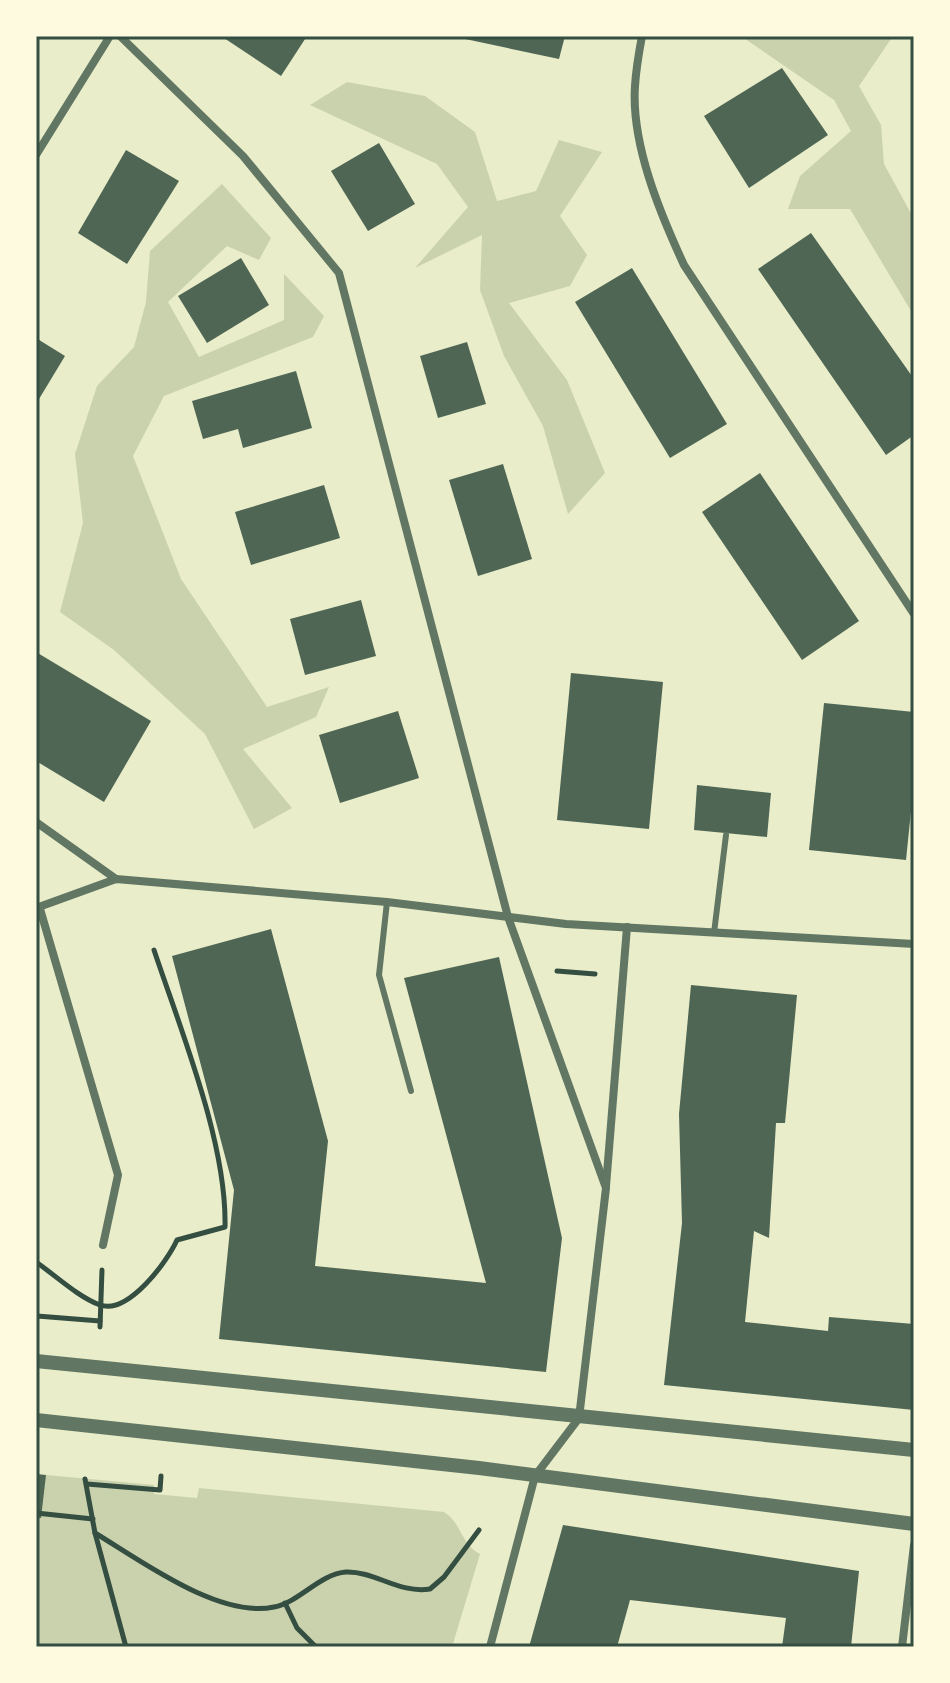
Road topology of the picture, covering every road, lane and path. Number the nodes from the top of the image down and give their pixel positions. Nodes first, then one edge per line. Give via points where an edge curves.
1 (110, 36) edge
2 (120, 36) edge
3 (642, 36) edge
4 (36, 155) edge
5 (914, 614) edge
6 (36, 822) edge
7 (726, 835) dead end
8 (116, 879) junction
9 (387, 902) junction
10 (38, 908) edge
11 (508, 917) junction
12 (627, 927) junction
13 (714, 933) junction
14 (914, 944) edge
15 (154, 950) dead end
16 (557, 971) dead end
17 (595, 974) dead end
18 (411, 1091) dead end
19 (606, 1188) junction
20 (103, 1245) joint
21 (36, 1262) edge
22 (101, 1305) junction
23 (36, 1323) edge
24 (36, 1361) edge
25 (579, 1418) junction
26 (36, 1420) edge
27 (914, 1450) edge
28 (161, 1476) dead end
29 (535, 1476) junction
30 (36, 1513) edge
31 (93, 1519) junction
32 (914, 1524) edge
33 (479, 1530) dead end
34 (95, 1533) junction
35 (914, 1545) edge
36 (285, 1603) junction
37 (126, 1647) edge
38 (316, 1647) edge
39 (490, 1647) edge
40 (902, 1647) edge

1 - 4 street
2 - 11 street via 243,156 339,273
3 - 5 street via 634,88 643,152 661,216 684,265
6 - 8 street
7 - 13 lane
8 - 9 street
8 - 10 street
9 - 11 street
9 - 18 lane via 379,975
10 - 20 street via 118,1175
11 - 12 street
11 - 19 street
12 - 13 street
12 - 19 street
13 - 14 street
15 - 22 path via 204,1107 225,1199 225,1227 177,1240 166,1264 122,1305
16 - 17 path
19 - 25 street
20 - 22 path
21 - 22 path
22 - 23 path via 100,1324 37,1316
24 - 25 street
25 - 27 street
25 - 29 street
26 - 29 street
28 - 31 path via 160,1490 86,1482
29 - 32 street
29 - 39 street
30 - 31 path
31 - 34 path
33 - 36 path via 430,1589 417,1591 345,1572
34 - 36 path via 181,1586 259,1608
34 - 37 path
35 - 40 street
36 - 38 path via 297,1628

